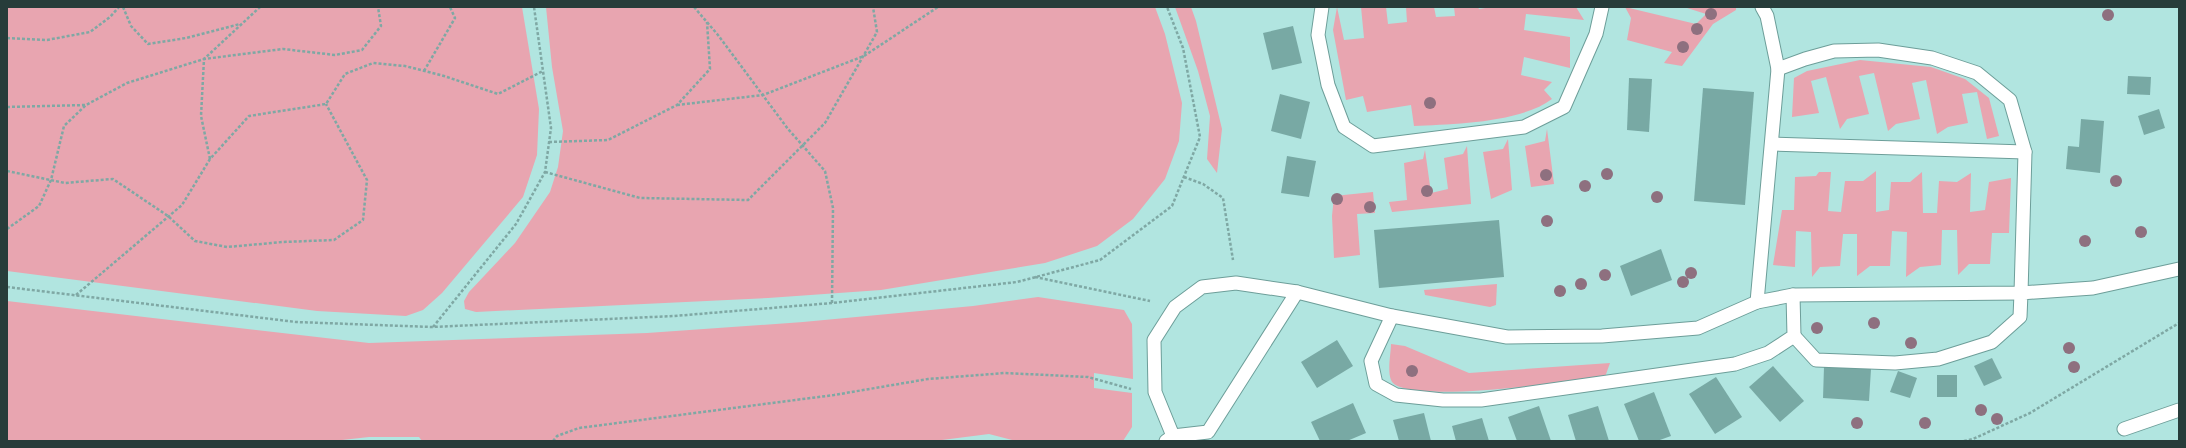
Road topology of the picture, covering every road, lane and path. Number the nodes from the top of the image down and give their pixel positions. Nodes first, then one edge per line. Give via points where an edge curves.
1 (119, 7) edge
2 (123, 7) edge
3 (260, 7) edge
4 (378, 7) edge
5 (450, 7) edge
6 (534, 7) edge
7 (694, 7) edge
8 (873, 7) edge
9 (938, 7) edge
10 (1167, 7) edge
11 (1322, 7) edge
12 (1602, 7) edge
13 (1762, 7) edge
14 (706, 22) junction
15 (242, 23) junction
16 (7, 38) edge
17 (864, 56) junction
18 (204, 59) junction
19 (1778, 69) junction
20 (424, 71) junction
21 (543, 71) junction
22 (763, 95) junction
23 (326, 104) junction
24 (86, 105) junction
25 (677, 105) junction
26 (7, 107) edge
27 (549, 142) junction
28 (1772, 144) junction
29 (803, 145) junction
30 (2025, 152) junction
31 (210, 159) junction
32 (7, 171) edge
33 (545, 172) junction
34 (1184, 177) junction
35 (51, 180) junction
36 (168, 216) junction
37 (7, 229) edge
38 (2179, 269) edge
39 (1034, 277) junction
40 (1236, 283) junction
41 (7, 287) edge
42 (1297, 292) junction
43 (2021, 293) junction
44 (76, 295) junction
45 (1793, 295) junction
46 (1757, 302) junction
47 (832, 303) junction
48 (1176, 307) junction
49 (1392, 316) junction
50 (2179, 322) edge
51 (432, 328) junction
52 (1794, 336) junction
53 (1137, 390) dead end
54 (2179, 410) edge
55 (2124, 429) dead end
56 (1169, 438) edge
57 (553, 441) edge
58 (1964, 441) edge

1 - 16 path via 90,32 47,40
2 - 15 path via 131,26 148,44 186,38
3 - 15 path
4 - 18 path via 381,26 362,50 334,55 284,49
5 - 20 path via 455,18
6 - 21 path
7 - 14 path
8 - 17 path via 877,32
9 - 17 path
10 - 34 path via 1183,48 1200,137
11 - 12 lane via 1318,35 1328,85 1344,127 1373,146 1524,127 1564,107 1596,34
13 - 19 lane via 1767,16
14 - 22 path
14 - 25 path via 710,69
15 - 18 path
17 - 22 path
17 - 29 path via 825,123
18 - 24 path via 127,82
18 - 31 path via 202,116
19 - 28 lane
19 - 30 lane via 1834,51 1878,50 1932,58 1977,73 2010,100
20 - 21 path via 498,94
20 - 23 path via 373,63 345,74
21 - 27 path via 551,128
22 - 25 path
22 - 29 path
23 - 31 path via 249,116
23 - 36 path via 367,180 362,220 334,240 227,247 194,241
24 - 26 path
24 - 35 path via 64,126
25 - 27 path via 608,140
27 - 33 path
28 - 30 lane
28 - 46 lane
29 - 33 path via 748,200 640,198
29 - 47 path via 825,171 834,208
30 - 43 lane
31 - 36 path via 182,205
32 - 35 path
33 - 51 path via 516,224
34 - 39 path via 1172,206 1100,260
34 - 40 path via 1203,184 1223,198
35 - 36 path via 65,183 113,179
35 - 37 path via 39,206
36 - 44 path
38 - 43 lane via 2093,288
39 - 47 path via 1017,282
39 - 48 path
40 - 42 lane
40 - 48 lane via 1202,287
41 - 44 path
42 - 49 lane
42 - 56 lane via 1208,432
43 - 45 lane
43 - 52 lane via 2020,316 1992,342 1938,359 1895,363 1816,360
44 - 51 path via 296,322
45 - 46 lane
45 - 52 lane
46 - 49 lane via 1698,328 1602,336 1507,338
47 - 51 path via 674,316
48 - 56 lane via 1154,340 1155,392
49 - 52 lane via 1371,361 1376,384 1396,395 1443,400 1481,400 1735,364 1768,353
50 - 58 path via 2030,413
53 - 57 path via 1088,377 1005,373 928,379 834,396 580,428 557,436
54 - 55 lane

